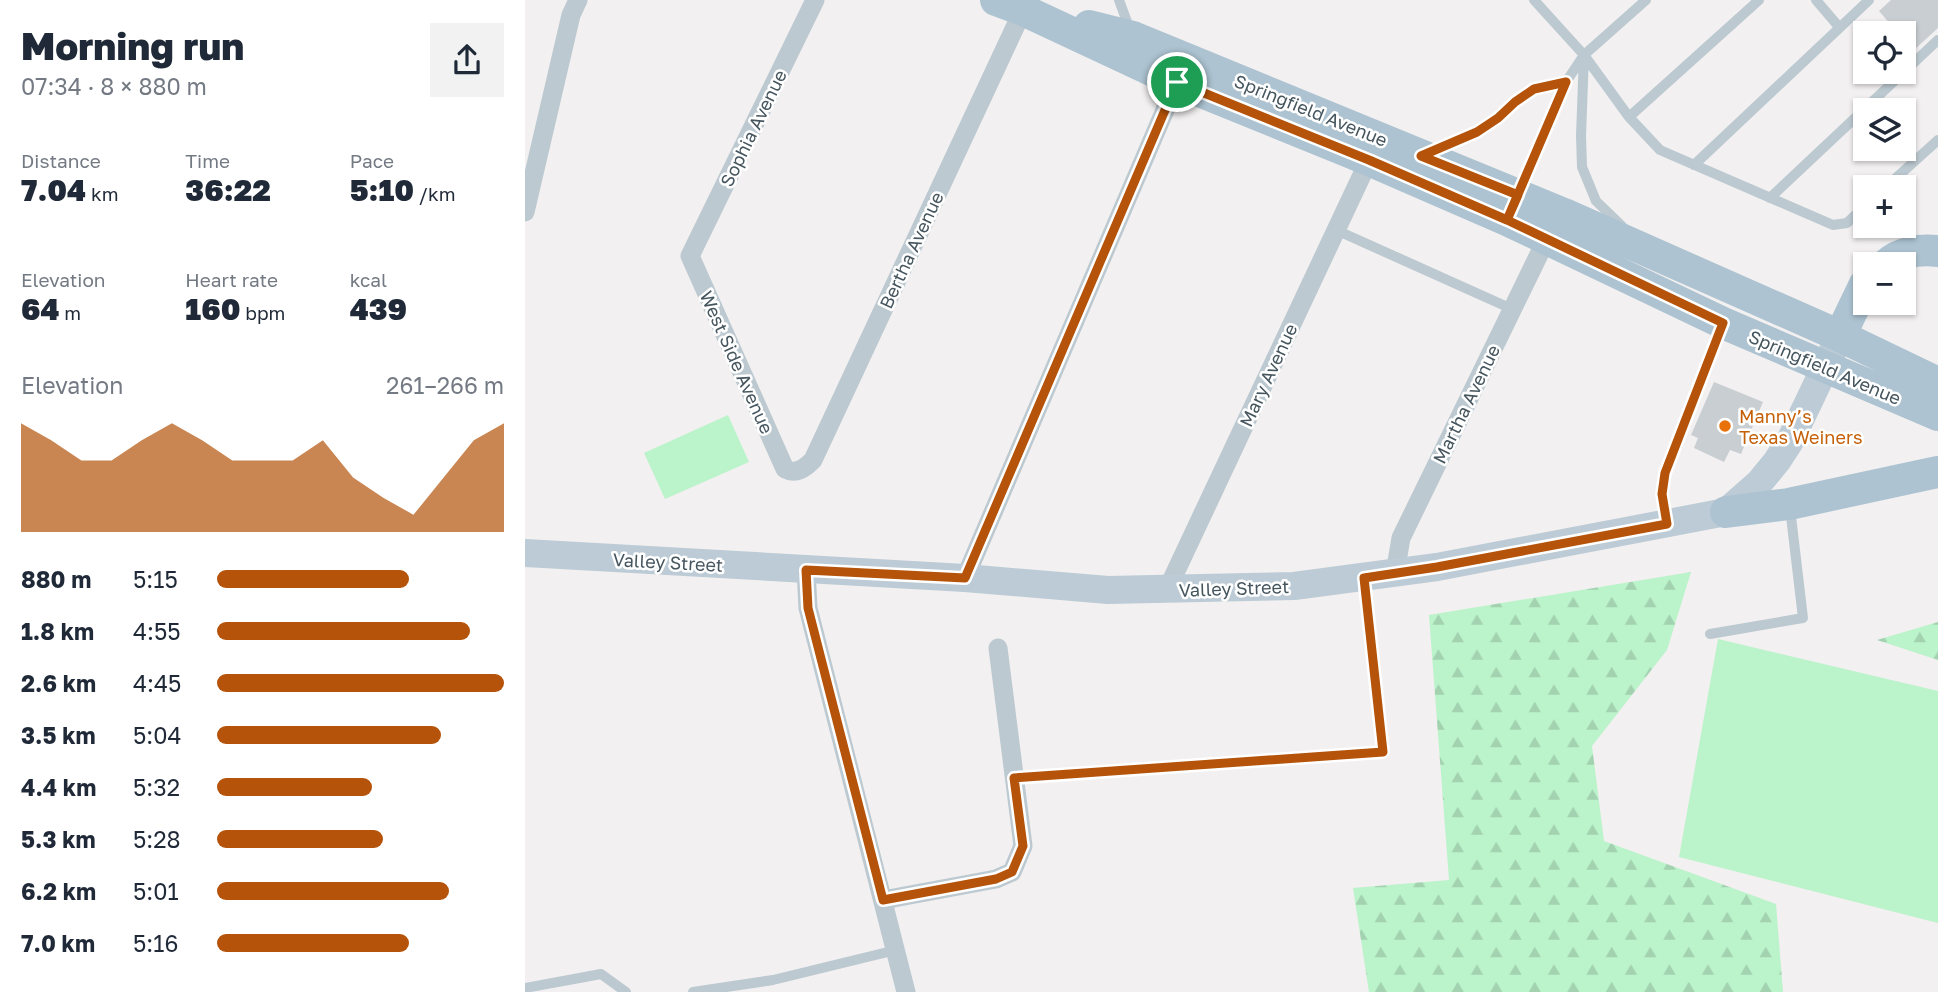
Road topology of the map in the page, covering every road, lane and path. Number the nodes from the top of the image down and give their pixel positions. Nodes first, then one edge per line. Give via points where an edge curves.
1 (577, 0) edge
2 (815, 0) edge
3 (1119, 0) edge
4 (1534, 0) edge
5 (1646, 0) edge
6 (1759, 0) edge
7 (1816, 0) edge
8 (1870, 0) edge
9 (1014, 3) edge
10 (1839, 27) junction
11 (1133, 37) junction
12 (1936, 37) edge
13 (1584, 55) junction
14 (1177, 82) junction
15 (1566, 82) junction
16 (1629, 117) junction
17 (1938, 140) edge
18 (1421, 156) junction
19 (1369, 160) junction
20 (1694, 165) junction
21 (1900, 175) edge
22 (1770, 198) junction
23 (526, 206) edge
24 (1513, 208) junction
25 (1853, 217) edge
26 (1336, 230) junction
27 (1547, 238) junction
28 (1647, 251) junction
29 (1938, 251) edge
30 (1915, 252) edge
31 (690, 256) joint
32 (1512, 309) junction
33 (1853, 309) edge
34 (1723, 323) junction
35 (1840, 336) junction
36 (1825, 368) junction
37 (1938, 383) edge
38 (1938, 415) edge
39 (785, 469) joint
40 (1938, 472) edge
41 (1789, 504) junction
42 (1726, 512) junction
43 (1667, 524) junction
44 (525, 553) edge
45 (806, 570) junction
46 (1395, 573) junction
47 (965, 578) junction
48 (1364, 578) junction
49 (1167, 590) junction
50 (1710, 634) dead end
51 (998, 648) dead end
52 (1014, 778) junction
53 (883, 900) junction
54 (896, 950) junction
55 (525, 988) edge
56 (626, 992) edge
57 (693, 992) edge
58 (906, 992) edge

1 - 23 street
2 - 31 street, Sophia Avenue
3 - 11 lane
4 - 13 lane
5 - 13 lane
6 - 16 lane
7 - 10 lane
8 - 10 lane
9 - 11 main road, Springfield Avenue
9 - 14 main road, Springfield Avenue
9 - 39 street, Bertha Avenue via 813,460 799,470
10 - 20 lane
11 - 18 main road, Springfield Avenue
12 - 22 lane
13 - 15 lane
13 - 16 lane
13 - 28 lane via 1582,167 1596,201
14 - 19 main road, Springfield Avenue
14 - 47 street
15 - 18 lane via 1534,89 1477,132
15 - 24 lane
16 - 20 lane via 1660,150
17 - 21 lane
18 - 24 main road, Springfield Avenue
19 - 24 main road, Springfield Avenue
19 - 26 street, Mary Avenue
20 - 22 lane
22 - 25 lane via 1833,225
24 - 27 main road, Springfield Avenue
24 - 28 main road, Springfield Avenue
26 - 32 lane
26 - 49 street, Mary Avenue
27 - 32 street, Martha Avenue
27 - 34 main road, Springfield Avenue
28 - 35 main road, Springfield Avenue
29 - 30 main road
31 - 39 street, West Side Avenue
32 - 46 street, Martha Avenue via 1401,538
33 - 35 main road
34 - 36 main road, Springfield Avenue
34 - 43 lane via 1665,473 1662,494
35 - 36 main road, Valley Street
35 - 37 main road, Springfield Avenue
36 - 38 main road, Springfield Avenue
36 - 42 main road, Valley Street via 1777,461
40 - 41 main road
41 - 42 main road
41 - 50 lane via 1803,618
42 - 43 main road, Valley Street
43 - 46 main road, Valley Street
44 - 45 main road, Valley Street
45 - 47 main road, Valley Street
45 - 53 street via 808,608
46 - 48 main road, Valley Street
47 - 49 main road, Valley Street
48 - 49 main road, Valley Street via 1294,586
48 - 52 lane via 1383,752
51 - 52 street
52 - 53 street via 1023,846 1012,872
53 - 54 street
54 - 57 lane via 773,980
54 - 58 street
55 - 56 lane via 601,974

